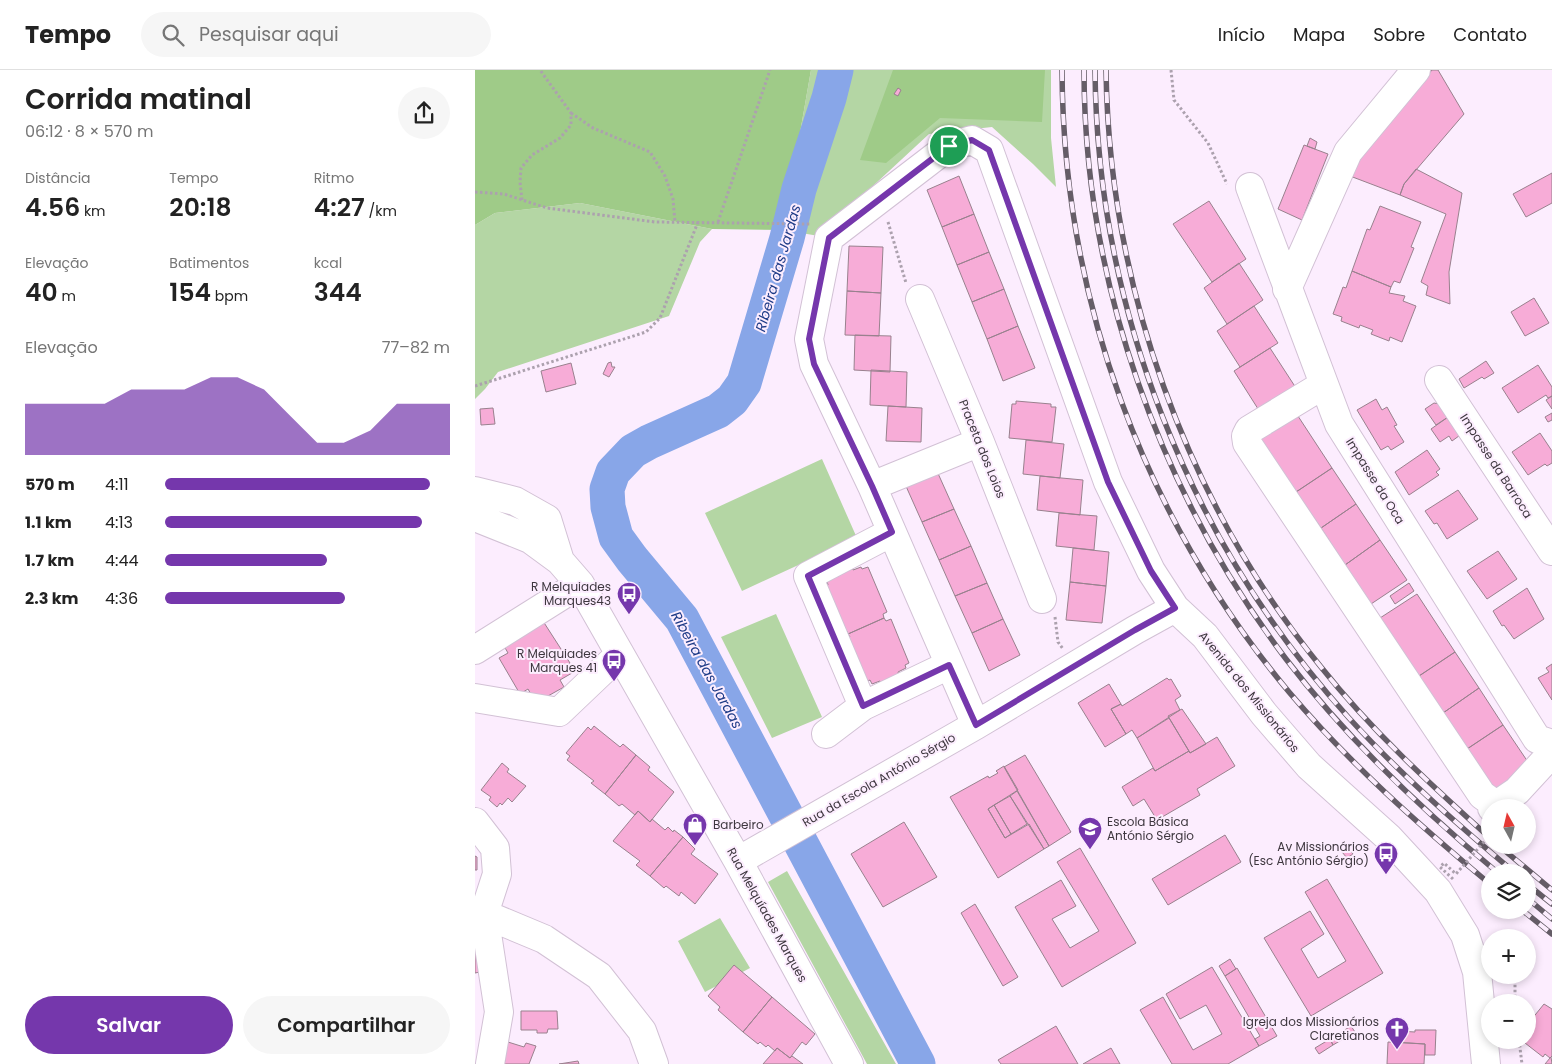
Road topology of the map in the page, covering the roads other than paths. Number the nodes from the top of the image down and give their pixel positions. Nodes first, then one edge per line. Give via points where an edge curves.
1 (1416, 70) edge
2 (1250, 187) road end
3 (1287, 289) junction
4 (920, 298) road end
5 (1439, 380) dead end
6 (1323, 385) junction
7 (979, 442) junction
8 (872, 486) junction
9 (475, 491) edge
10 (475, 517) edge
11 (892, 532) junction
12 (1552, 552) edge
13 (560, 561) junction
14 (580, 584) junction
15 (1042, 599) road end
16 (1175, 608) junction
17 (475, 650) edge
18 (619, 654) junction
19 (949, 665) junction
20 (475, 698) edge
21 (863, 706) junction
22 (976, 725) junction
23 (826, 734) dead end
24 (1552, 744) edge
25 (1552, 753) edge
26 (1487, 799) edge
27 (1508, 799) edge
28 (475, 822) edge
29 (738, 861) junction
30 (480, 917) edge
31 (491, 1064) edge
32 (654, 1064) edge
33 (849, 1064) edge
34 (1486, 1064) edge

1 - 3 street via 1348,152
2 - 3 street, Impasse da Oca
3 - 6 street, Impasse da Oca
4 - 7 street, Praceta dos Loios
5 - 12 street, Impasse da Barroca
6 - 24 street, Impasse da Oca via 1339,424 1537,739
6 - 26 street via 1249,430 1247,443
7 - 8 street
7 - 15 street, Praceta dos Loios
8 - 11 street
8 - 16 street, Avenida dos Missionários via 814,364 809,339 829,238 949,146 972,140 989,150 1108,482 1151,571
9 - 13 street via 515,502 547,519
10 - 13 street via 530,539
11 - 19 street
11 - 21 street via 808,576
13 - 14 street, Rua Melquíades Marques
14 - 17 street
14 - 18 street, Rua Melquíades Marques
16 - 22 street, Rua da Escola António Sérgio
16 - 34 street, Avenida dos Missionários via 1205,636 1264,714 1309,766 1389,838 1438,891 1465,936 1477,972
18 - 20 street via 559,712
18 - 29 street, Rua Melquíades Marques
19 - 21 street
19 - 22 street
21 - 23 street
22 - 29 street, Rua da Escola António Sérgio
25 - 27 street
28 - 30 street via 495,848 497,874
29 - 33 street, Rua Melquíades Marques
30 - 31 street via 499,1012
30 - 32 street via 544,938 599,976 642,1031

